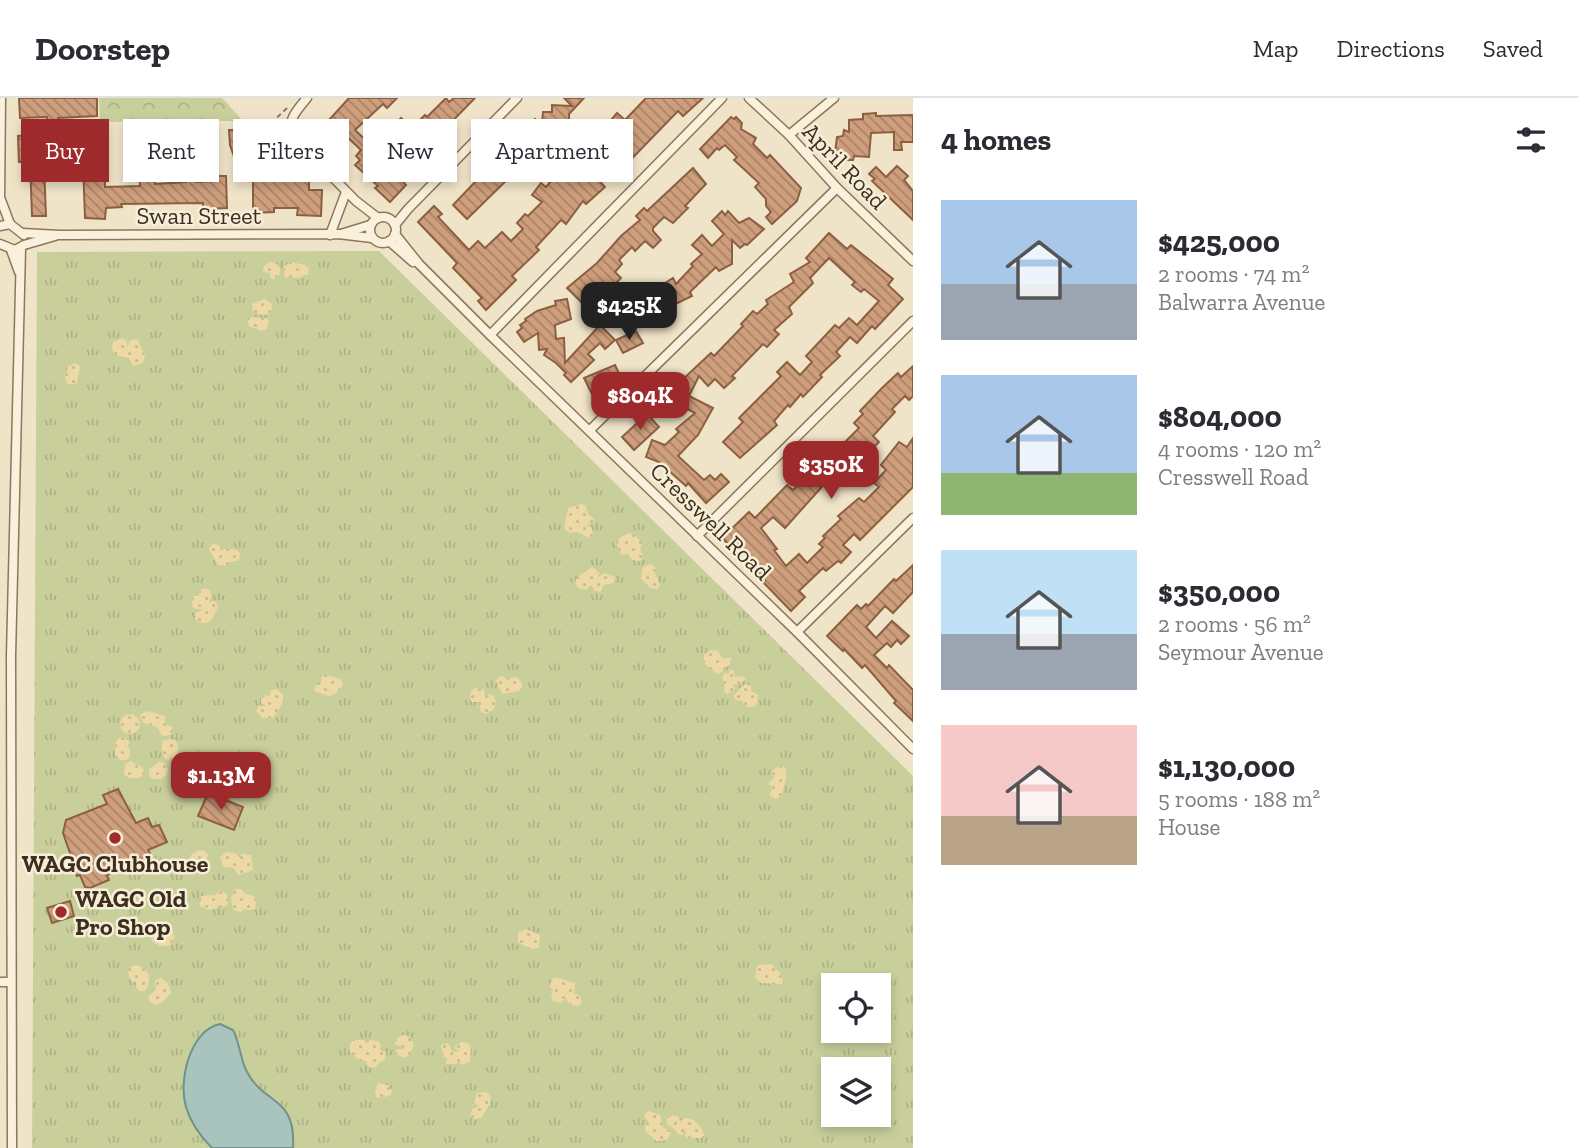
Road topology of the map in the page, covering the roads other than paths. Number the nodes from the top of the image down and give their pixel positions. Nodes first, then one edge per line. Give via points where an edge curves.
1 (1, 98) edge
2 (307, 98) edge
3 (517, 98) edge
4 (722, 98) edge
5 (749, 98) edge
6 (834, 98) edge
7 (789, 135) junction
8 (837, 188) junction
9 (346, 192) junction
10 (0, 201) edge
11 (378, 218) junction
12 (3, 223) edge
13 (370, 225) junction
14 (393, 226) junction
15 (22, 233) junction
16 (60, 235) junction
17 (334, 235) junction
18 (372, 238) junction
19 (389, 241) junction
20 (0, 244) edge
21 (19, 248) junction
22 (913, 261) edge
23 (419, 264) junction
24 (913, 321) edge
25 (490, 335) junction
26 (590, 430) junction
27 (913, 519) edge
28 (697, 536) junction
29 (797, 632) junction
30 (0, 656) edge
31 (11, 656) junction
32 (913, 750) edge
33 (0, 982) edge
34 (11, 982) junction
35 (12, 1148) edge

1 - 10 street
2 - 9 street via 293,113 291,133
3 - 14 street
4 - 25 street
5 - 7 street, April Road
6 - 7 street
7 - 8 street, April Road
8 - 22 street, April Road
8 - 26 street
9 - 11 street
9 - 17 street
10 - 12 street
11 - 13 street
11 - 14 street
12 - 15 street
13 - 17 street, Swan Street
13 - 18 street
14 - 19 street
14 - 23 street, Cresswell Road
15 - 16 street, Swan Street
15 - 21 street
16 - 17 street, Swan Street
16 - 21 street, Swan Street
17 - 18 street, Swan Street
18 - 19 street
19 - 23 street, Cresswell Road
20 - 21 street
21 - 31 street
23 - 25 street, Cresswell Road
24 - 28 street
25 - 26 street, Cresswell Road
26 - 28 street, Cresswell Road
27 - 29 street
28 - 29 street, Cresswell Road
29 - 32 street, Cresswell Road
30 - 31 street
31 - 34 street
33 - 34 street
34 - 35 street

